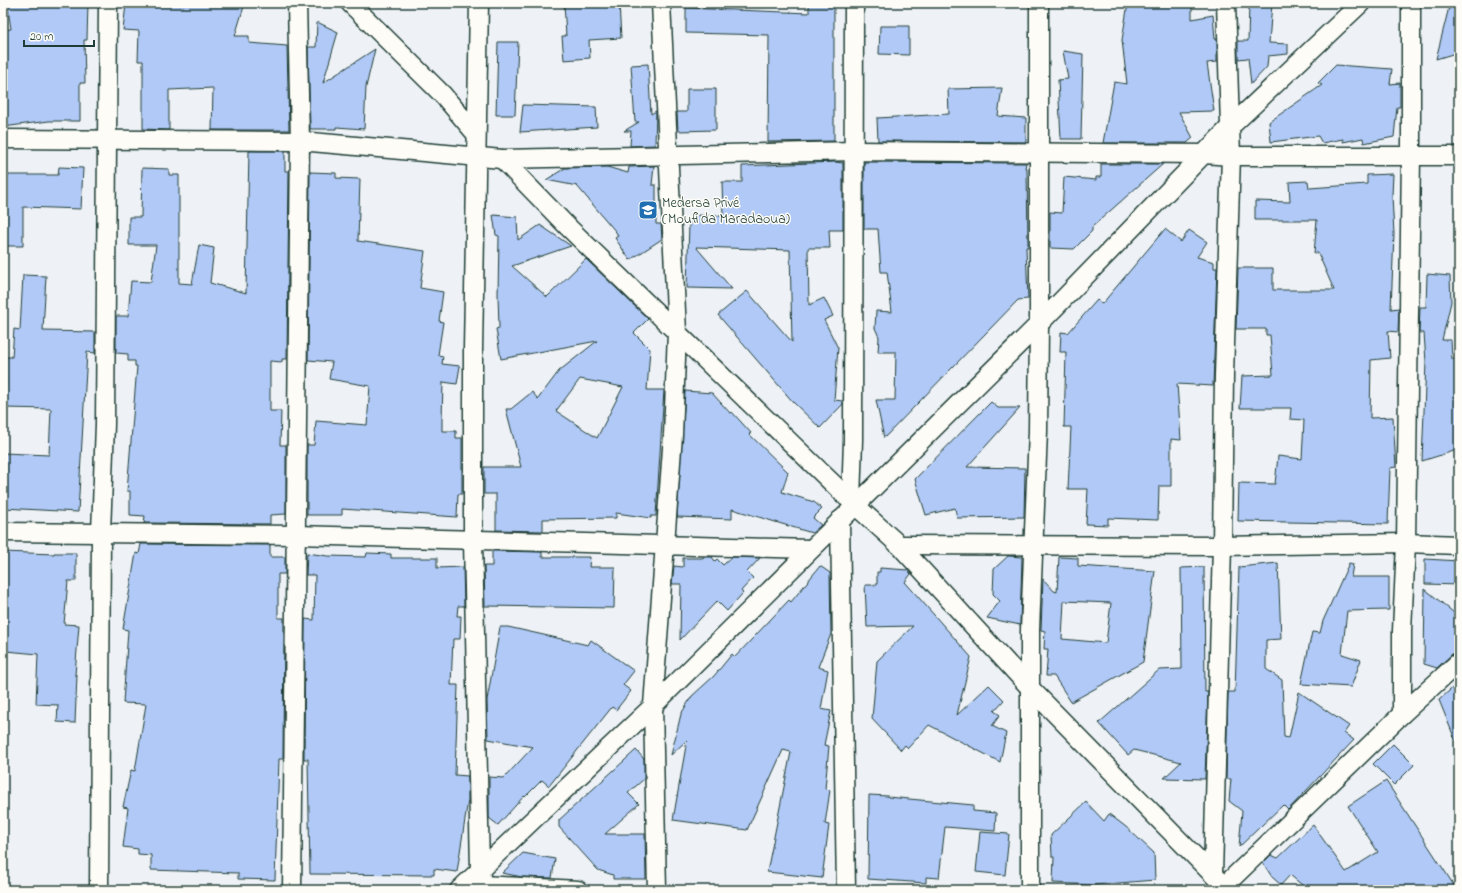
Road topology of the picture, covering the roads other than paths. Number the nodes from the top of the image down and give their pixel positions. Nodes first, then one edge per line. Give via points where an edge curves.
1 (108, 3) edge
2 (297, 3) edge
3 (350, 3) edge
4 (479, 3) edge
5 (661, 3) edge
6 (854, 3) edge
7 (1040, 3) edge
8 (1226, 3) edge
9 (1361, 3) edge
10 (1411, 3) edge
11 (1229, 128) junction
12 (476, 134) junction
13 (3, 139) edge
14 (108, 140) junction
15 (300, 141) junction
16 (855, 151) junction
17 (1040, 152) junction
18 (1204, 154) junction
19 (669, 155) junction
20 (1411, 155) junction
21 (478, 156) junction
22 (1231, 156) junction
23 (1459, 156) edge
24 (502, 159) junction
25 (1039, 324) junction
26 (677, 332) junction
27 (853, 503) junction
28 (840, 520) junction
29 (3, 532) edge
30 (101, 532) junction
31 (296, 535) junction
32 (473, 541) junction
33 (1406, 543) junction
34 (665, 544) junction
35 (899, 545) junction
36 (1032, 545) junction
37 (1459, 545) edge
38 (1222, 546) junction
39 (810, 549) junction
40 (1459, 662) edge
41 (1031, 689) junction
42 (653, 706) junction
43 (1402, 714) junction
44 (482, 881) edge
45 (1222, 885) edge
46 (99, 890) edge
47 (292, 890) edge
48 (459, 890) edge
49 (578, 890) edge
50 (657, 890) edge
51 (846, 890) edge
52 (1030, 890) edge

1 - 14 street
2 - 15 street
3 - 12 street via 442,95
4 - 12 street
5 - 19 street
6 - 16 street
7 - 17 street
8 - 11 street
9 - 11 street
10 - 20 street
11 - 18 street
11 - 22 street
12 - 21 street
13 - 14 street
14 - 15 street
14 - 30 street via 105,424
15 - 21 street
15 - 31 street
16 - 17 street
16 - 19 street
16 - 27 street
17 - 18 street
17 - 25 street
18 - 22 street
18 - 25 street
19 - 24 street
19 - 26 street
20 - 22 street
20 - 23 street
20 - 33 street
21 - 24 street
21 - 32 street via 473,350
22 - 38 street
24 - 26 street
25 - 27 street
25 - 36 street via 1038,431
26 - 27 street
26 - 34 street
27 - 28 street
27 - 35 street
28 - 39 street
28 - 51 street
29 - 30 street
30 - 31 street
30 - 46 street
31 - 32 street
31 - 47 street
32 - 34 street
32 - 44 street
33 - 37 street
33 - 38 street
33 - 43 street
34 - 39 street
34 - 42 street
35 - 36 street
35 - 41 street
36 - 38 street
36 - 41 street
38 - 45 street
39 - 42 street
40 - 43 street
41 - 45 street
41 - 52 street
42 - 44 street
42 - 50 street
43 - 45 street
44 - 48 street
44 - 49 street

